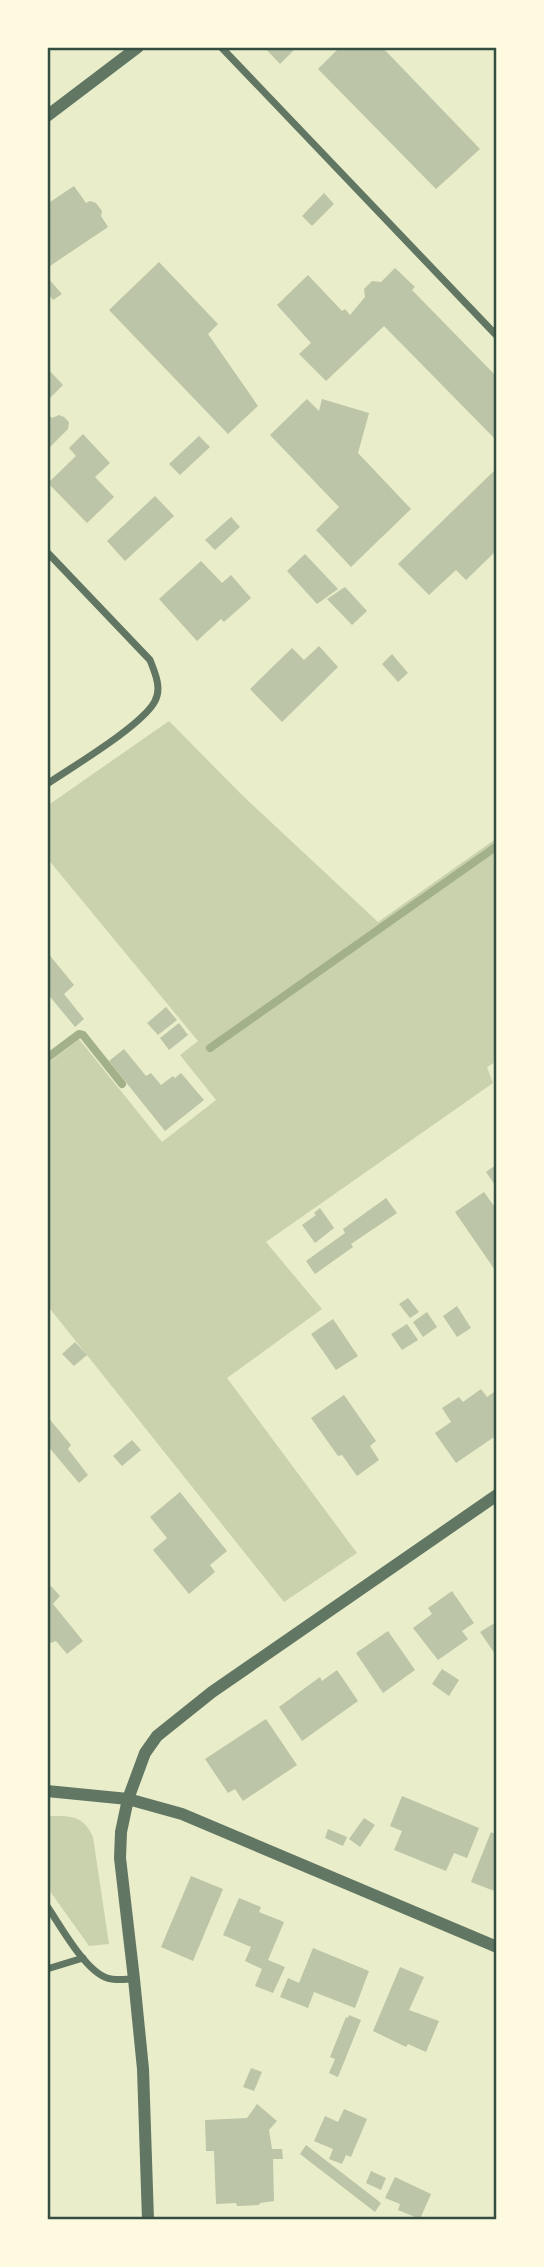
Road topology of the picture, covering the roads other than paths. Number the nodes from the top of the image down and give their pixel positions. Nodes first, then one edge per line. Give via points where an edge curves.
1 (138, 47) edge
2 (220, 47) edge
3 (47, 116) edge
4 (497, 336) edge
5 (47, 552) edge
6 (47, 784) edge
7 (497, 1495) edge
8 (47, 1791) edge
9 (128, 1799) junction
10 (47, 1906) edge
11 (497, 1947) edge
12 (83, 1958) junction
13 (47, 1969) edge
14 (135, 1979) junction
15 (148, 2220) edge

1 - 3 street
2 - 4 street
5 - 6 street via 150,660 158,679 156,700 144,716
7 - 9 street via 171,1724 145,1753
8 - 9 street
9 - 11 street via 182,1814
9 - 14 street via 120,1858
10 - 12 street
12 - 13 street
12 - 14 street via 108,1979
14 - 15 street

